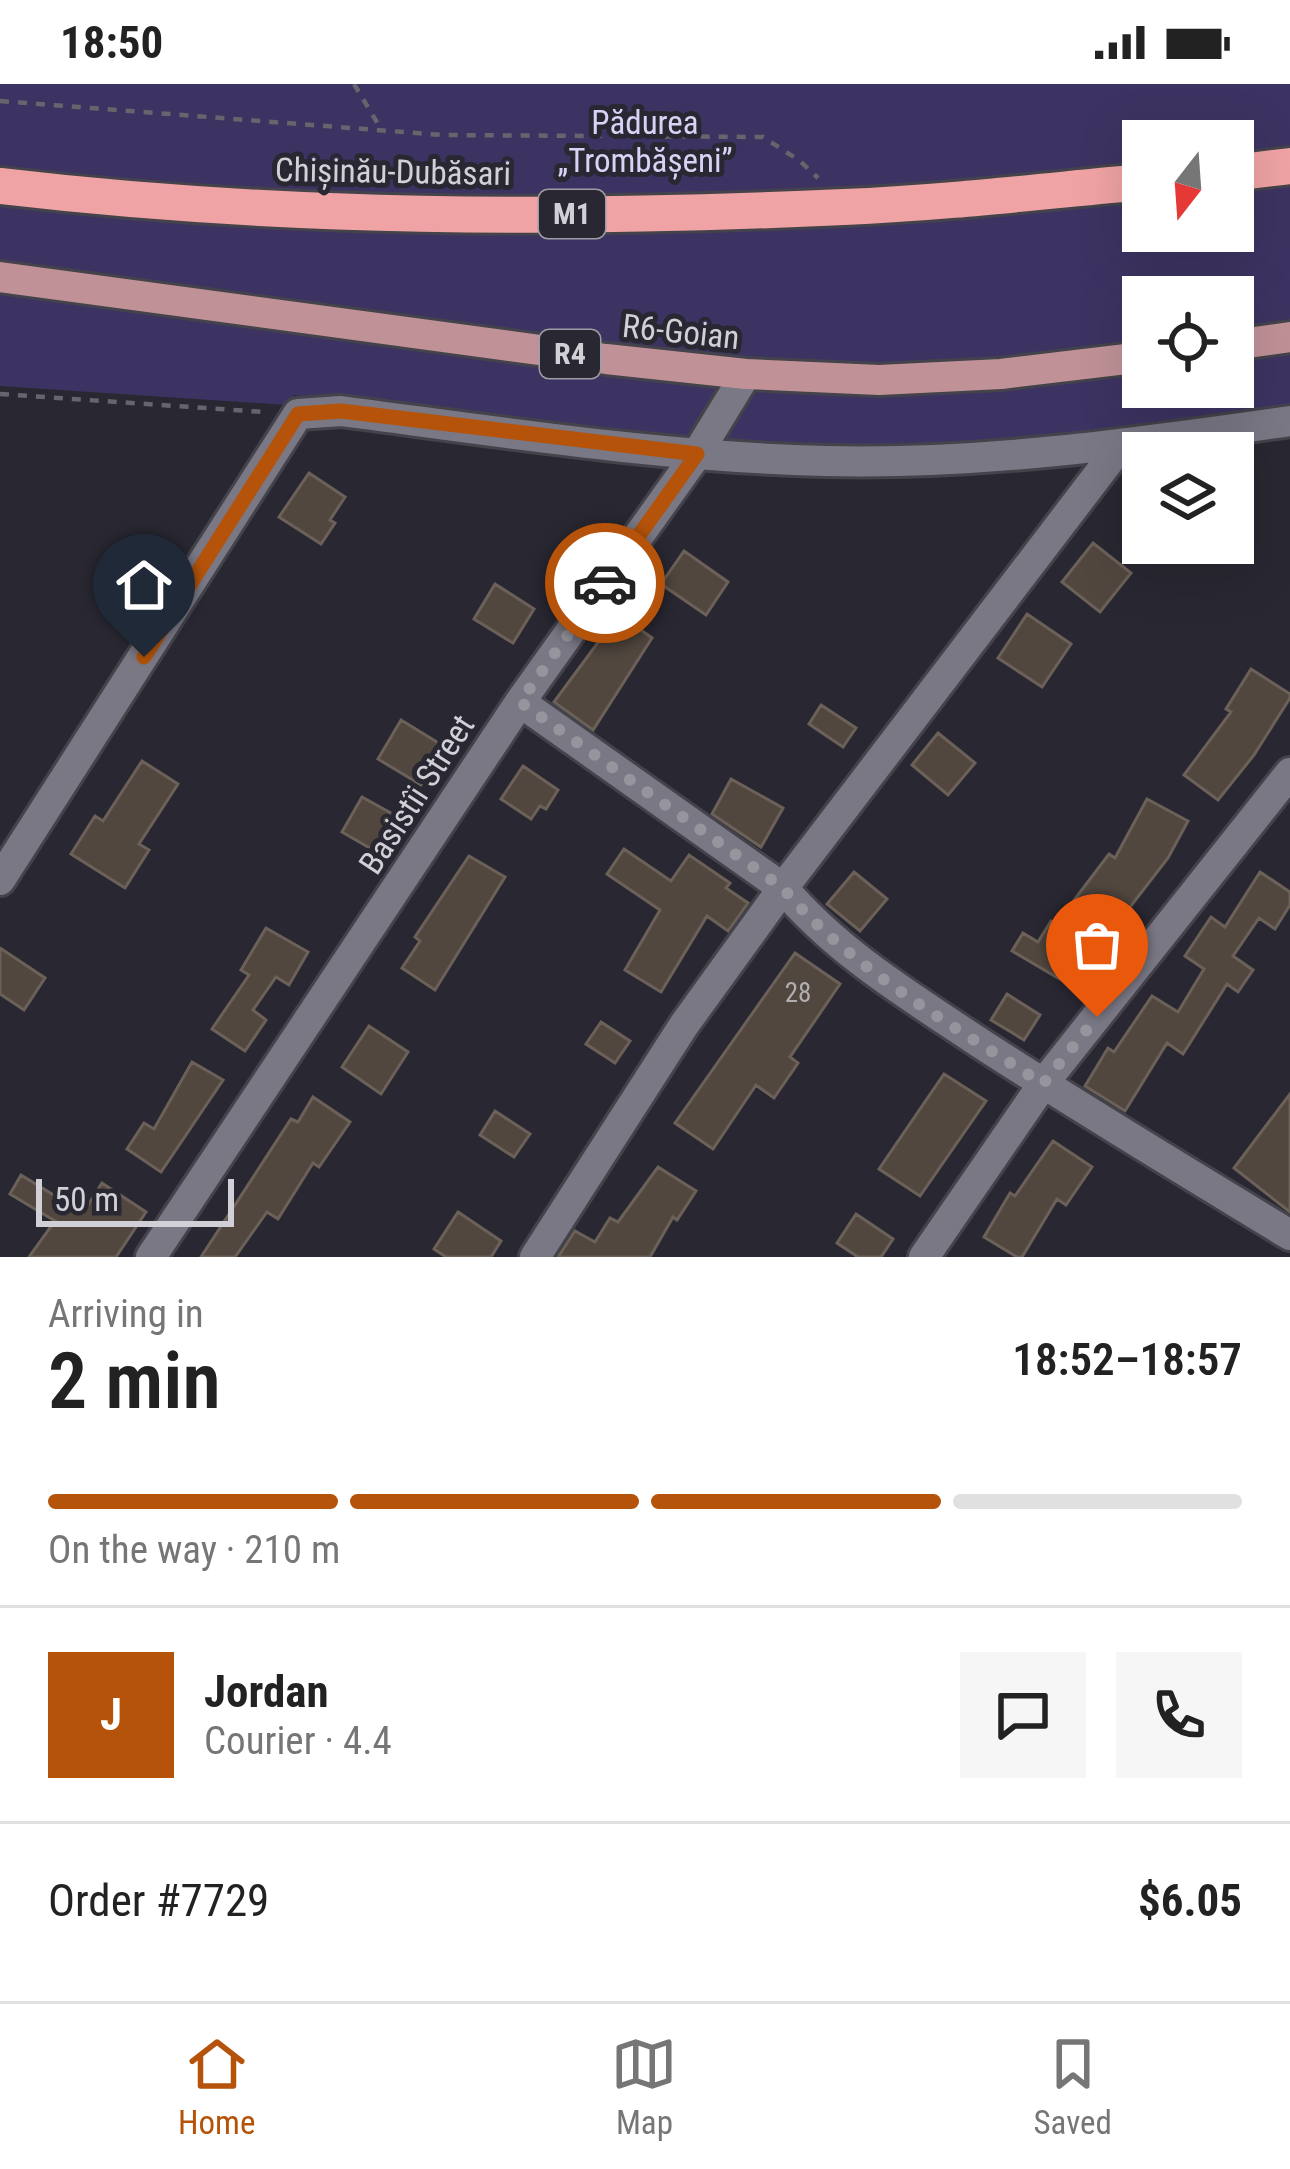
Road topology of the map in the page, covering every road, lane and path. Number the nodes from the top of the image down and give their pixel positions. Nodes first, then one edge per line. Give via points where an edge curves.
1 (354, 84) edge
2 (0, 101) edge
3 (381, 129) junction
4 (1290, 166) edge
5 (1254, 170) edge
6 (1122, 184) edge
7 (0, 186) edge
8 (848, 207) junction
9 (0, 277) edge
10 (1290, 337) edge
11 (1254, 342) edge
12 (1122, 360) edge
13 (746, 374) junction
14 (0, 394) edge
15 (298, 414) junction
16 (1290, 421) edge
17 (1121, 445) junction
18 (697, 454) junction
19 (520, 702) junction
20 (1290, 773) edge
21 (0, 880) edge
22 (783, 888) junction
23 (1043, 1084) junction
24 (1290, 1235) edge
25 (151, 1257) edge
26 (535, 1257) edge
27 (924, 1257) edge

1 - 3 path
2 - 3 path
3 - 8 path via 763,137
4 - 5 highway
6 - 8 highway, Chișinău-Dubăsari / M1
7 - 8 highway, Chișinău-Dubăsari / M1 via 460,214
9 - 13 main road, R6-Goian / R4
10 - 11 main road
12 - 13 main road, R6-Goian / R4 via 879,380
13 - 18 street, Basistîi Street
14 - 15 path
15 - 18 street via 341,411
15 - 21 street
16 - 17 street
17 - 18 street via 980,458
17 - 22 street
18 - 19 street, Basistîi Street
19 - 22 street
19 - 25 street, Basistîi Street
20 - 23 street
22 - 23 street via 814,925 890,983
22 - 26 street via 684,1024
23 - 24 street
23 - 27 street

